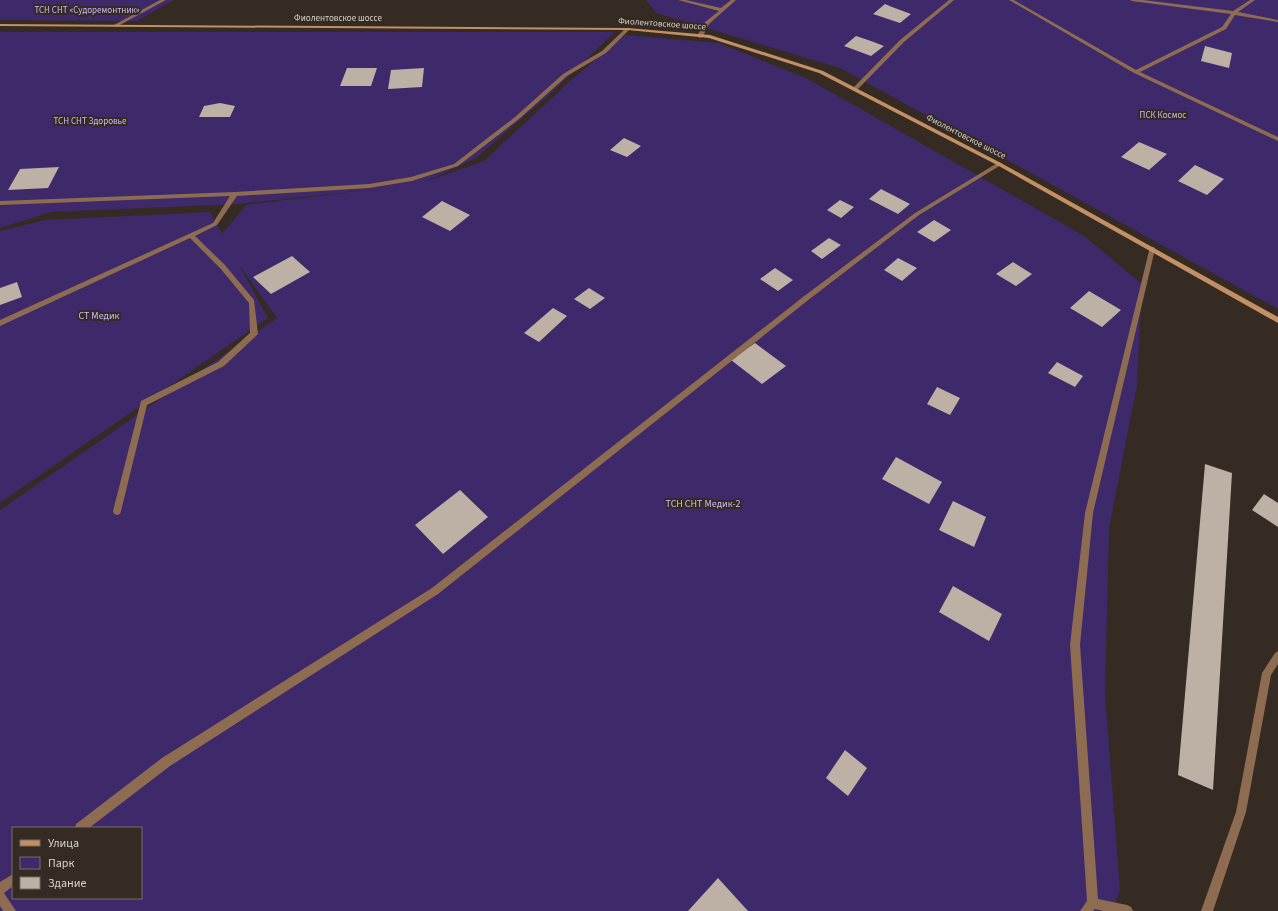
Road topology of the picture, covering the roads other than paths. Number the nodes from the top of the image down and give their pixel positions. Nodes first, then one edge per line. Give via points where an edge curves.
1 (164, 0) edge
2 (680, 0) edge
3 (734, 0) edge
4 (952, 0) edge
5 (1011, 0) edge
6 (1132, 0) edge
7 (1253, 0) edge
8 (722, 10) junction
9 (1234, 13) junction
10 (1278, 21) edge
11 (0, 25) edge
12 (116, 25) junction
13 (628, 29) junction
14 (700, 36) junction
15 (1136, 72) junction
16 (854, 89) junction
17 (1278, 139) edge
18 (999, 164) junction
19 (235, 194) junction
20 (0, 203) edge
21 (191, 236) junction
22 (1152, 250) junction
23 (1278, 320) edge
24 (0, 323) edge
25 (117, 511) dead end
26 (1278, 656) edge
27 (81, 827) edge
28 (12, 880) edge
29 (0, 889) edge
30 (0, 896) edge
31 (1089, 907) edge
32 (10, 911) edge
33 (1127, 911) edge
34 (1207, 911) edge

1 - 12 lane
2 - 8 lane
3 - 8 lane
4 - 16 lane via 902,41
5 - 15 lane
6 - 9 lane
7 - 9 lane
8 - 14 lane via 707,23
9 - 10 lane
9 - 15 lane via 1224,28
11 - 12 main road, Фиолентовское шоссе
12 - 13 main road, Фиолентовское шоссе
13 - 14 main road, Фиолентовское шоссе
13 - 19 lane via 604,52 565,75 517,118 456,165 412,179 369,186
14 - 16 main road, Фиолентовское шоссе via 821,72
15 - 17 lane
16 - 18 main road, Фиолентовское шоссе
18 - 22 main road, Фиолентовское шоссе
18 - 27 lane via 917,214 806,298 435,591 166,762
19 - 20 lane
19 - 21 lane via 215,224
21 - 24 lane
21 - 25 lane via 222,266 252,302 254,334 221,364 144,403
22 - 23 main road, Фиолентовское шоссе
22 - 31 lane via 1089,513 1076,645
26 - 34 lane via 1267,673 1241,812
28 - 29 lane
30 - 32 lane
31 - 33 lane

